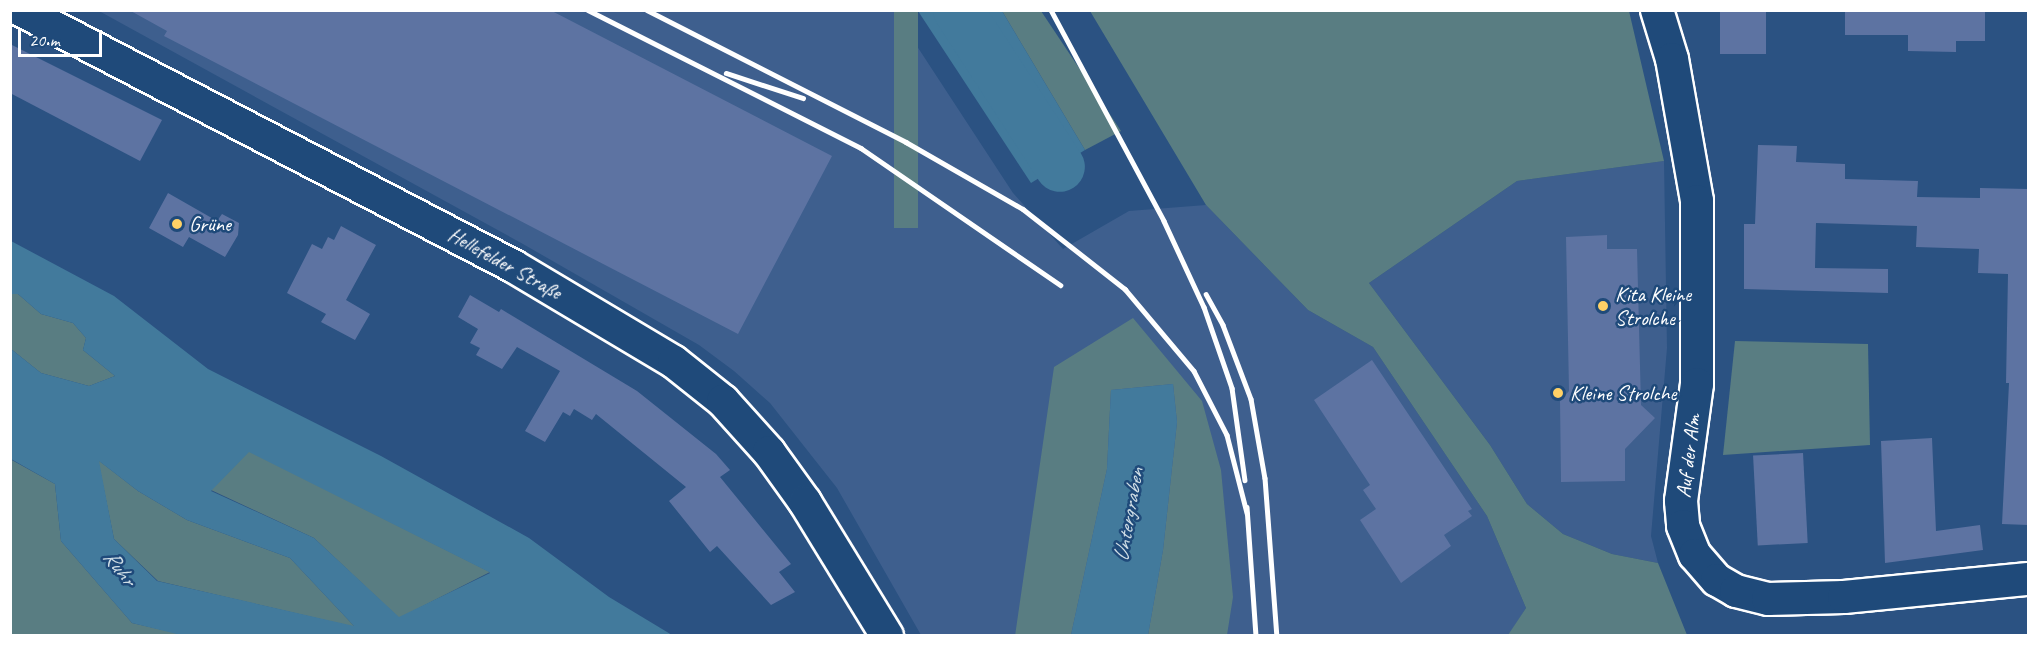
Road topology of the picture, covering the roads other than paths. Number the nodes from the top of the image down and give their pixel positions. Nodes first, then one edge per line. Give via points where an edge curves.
1 (21, 10) edge
2 (1657, 10) edge
3 (2028, 579) edge
4 (887, 636) edge

1 - 4 street, Hellefelder Straße via 502,260 674,362 723,401 769,452 805,501
2 - 3 street, Auf der Alm via 1679,91 1698,201 1697,384 1681,501 1683,526 1695,555 1717,580 1736,591 1768,599 1844,597

